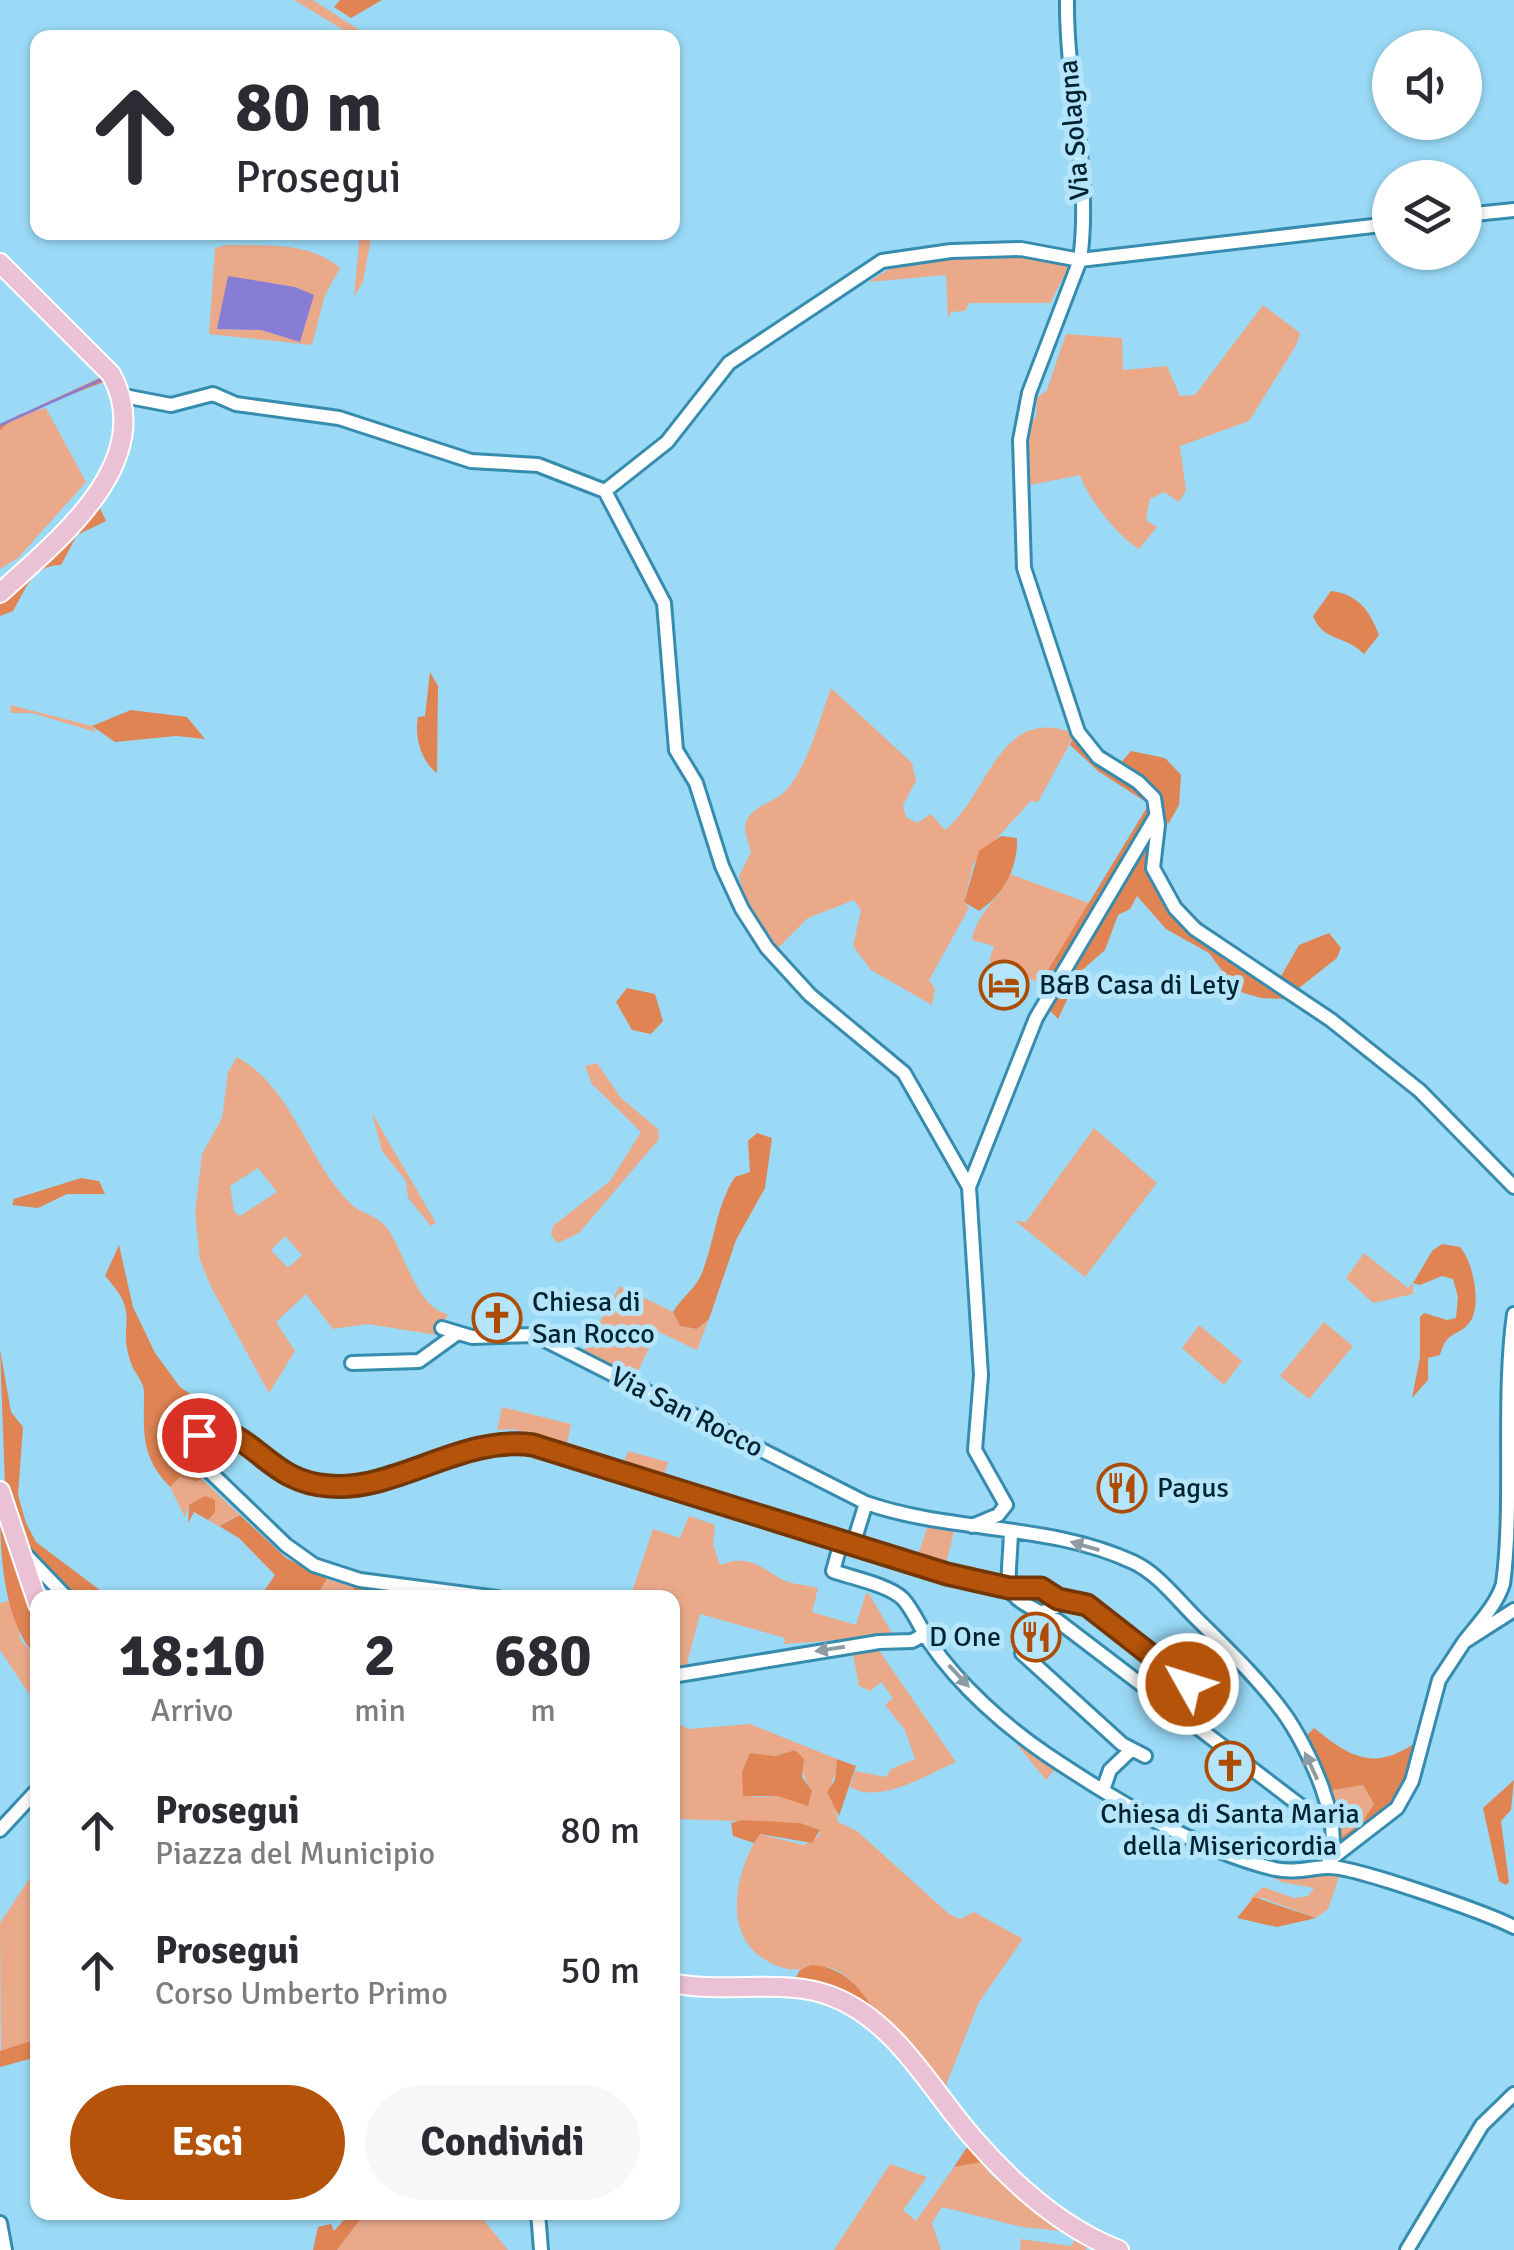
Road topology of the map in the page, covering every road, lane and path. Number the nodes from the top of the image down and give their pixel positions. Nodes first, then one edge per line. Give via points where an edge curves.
1 (1067, 0) edge
2 (1514, 210) edge
3 (1482, 214) edge
4 (1372, 226) edge
5 (1080, 260) junction
6 (0, 262) edge
7 (124, 396) junction
8 (605, 492) junction
9 (0, 593) edge
10 (1156, 816) junction
11 (969, 1187) junction
12 (1514, 1187) edge
13 (1514, 1314) edge
14 (352, 1363) dead end
15 (0, 1490) edge
16 (866, 1503) junction
17 (972, 1526) junction
18 (1012, 1531) junction
19 (847, 1544) junction
20 (18, 1547) junction
21 (1009, 1588) junction
22 (33, 1590) edge
23 (37, 1590) edge
24 (56, 1590) edge
25 (60, 1590) edge
26 (436, 1590) edge
27 (1058, 1599) junction
28 (1514, 1610) edge
29 (1040, 1614) junction
30 (925, 1634) junction
31 (1464, 1642) junction
32 (680, 1679) edge
33 (1170, 1707) junction
34 (1130, 1750) junction
35 (1146, 1756) dead end
36 (1103, 1790) junction
37 (30, 1798) edge
38 (1302, 1807) dead end
39 (0, 1830) edge
40 (1329, 1863) junction
41 (1514, 1928) edge
42 (680, 1985) edge
43 (1514, 2094) edge
44 (539, 2220) edge
45 (0, 2223) edge
46 (5, 2250) edge
47 (541, 2250) edge
48 (1119, 2250) edge
49 (1407, 2250) edge

1 - 5 street, Via Solagna
2 - 3 street
4 - 5 street
5 - 8 street via 1021,249 882,261 729,364 666,442
5 - 10 street, Via Solagna via 1024,414 1024,568 1078,732 1098,757 1147,789
6 - 7 main road via 111,374
7 - 8 street via 170,405 213,394 236,404 339,418 471,461 538,465
7 - 9 main road via 125,424 98,495
8 - 11 street via 664,604 676,750 696,783 742,909 810,995 904,1074
10 - 11 street via 1036,1018
10 - 12 street via 1154,868 1175,908 1390,1066
11 - 17 street via 981,1375 975,1450 1006,1505
13 - 31 street via 1509,1562 1496,1600
14 - 16 street, Via San Rocco via 419,1361 448,1331 535,1335
15 - 20 main road
16 - 17 street, Via San Rocco via 928,1522
16 - 19 street
17 - 18 street, Via San Rocco
18 - 21 street
40 -> 18 street, Via San Rocco via 1333,1829 1307,1756 1284,1713 1229,1652 1134,1562
19 - 21 street
19 - 26 street via 533,1445 502,1441 389,1476 330,1486 279,1472 225,1431 199,1435 195,1449 205,1466 314,1564 360,1580
19 - 30 street via 833,1571 901,1596
20 - 22 main road
20 - 25 street
21 - 27 street via 1041,1588
21 - 29 street via 1015,1601
23 - 24 street via 41,1581
27 - 29 street via 1051,1612
27 - 33 street via 1087,1605 1187,1682
28 - 31 street
29 - 33 street
29 - 34 street via 1022,1653
30 -> 32 street
30 -> 36 street via 1014,1729
31 - 40 street via 1434,1692 1407,1792 1380,1824
33 - 38 street
34 - 35 street
34 - 36 street via 1110,1770
36 - 40 street via 1220,1852 1280,1870
37 - 39 street
40 - 41 street via 1490,1914
42 - 48 main road via 801,1988 848,2004 902,2047 975,2141 1053,2215
43 - 49 street via 1482,2125
44 - 47 street
45 - 46 street

